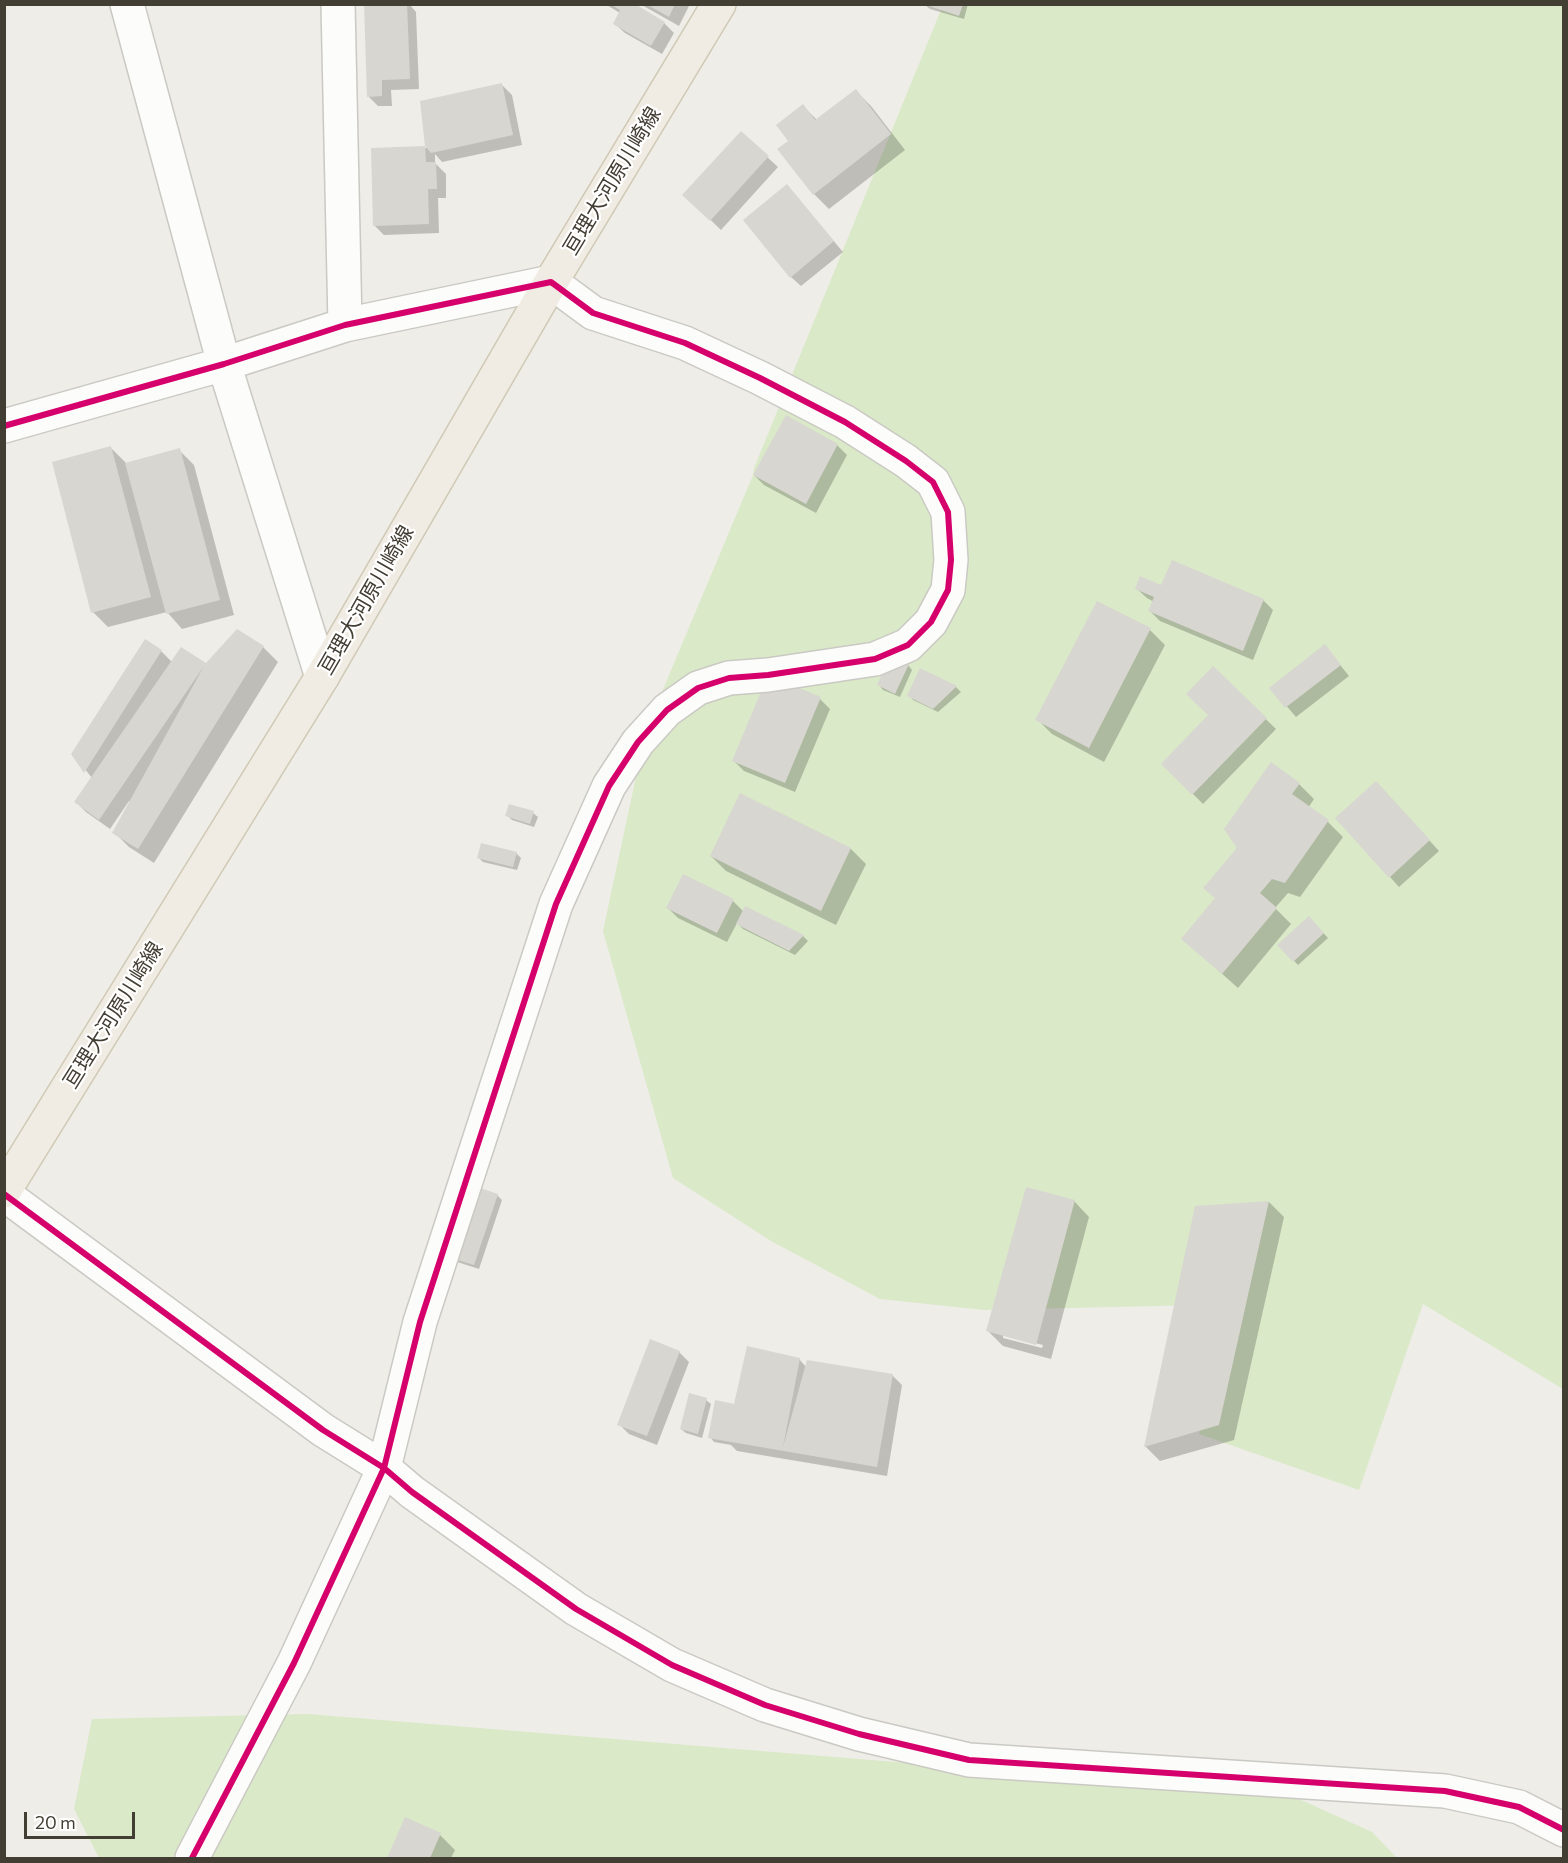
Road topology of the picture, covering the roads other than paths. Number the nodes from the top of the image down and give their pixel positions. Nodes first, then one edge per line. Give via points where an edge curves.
1 (127, 4) edge
2 (338, 4) edge
3 (719, 4) edge
4 (551, 282) junction
5 (345, 325) junction
6 (224, 364) junction
7 (4, 426) edge
8 (322, 677) junction
9 (4, 1193) edge
10 (384, 1468) junction
11 (1563, 1830) edge
12 (192, 1858) edge

1 - 6 street
2 - 5 street
3 - 4 main road, 亘理大河原川崎線
4 - 5 street
4 - 8 main road, 亘理大河原川崎線
4 - 10 street via 592,313 685,343 771,383 845,422 906,461 933,482 948,512 948,590 931,622 908,645 875,659 729,678 698,688 667,710 638,742 609,786 556,904 420,1322
5 - 6 street
6 - 7 street
6 - 8 street
8 - 9 main road, 亘理大河原川崎線
9 - 10 street via 323,1430
10 - 11 street via 576,1609 672,1665 765,1705 859,1734 969,1760 1445,1791 1520,1807
10 - 12 street via 294,1663

